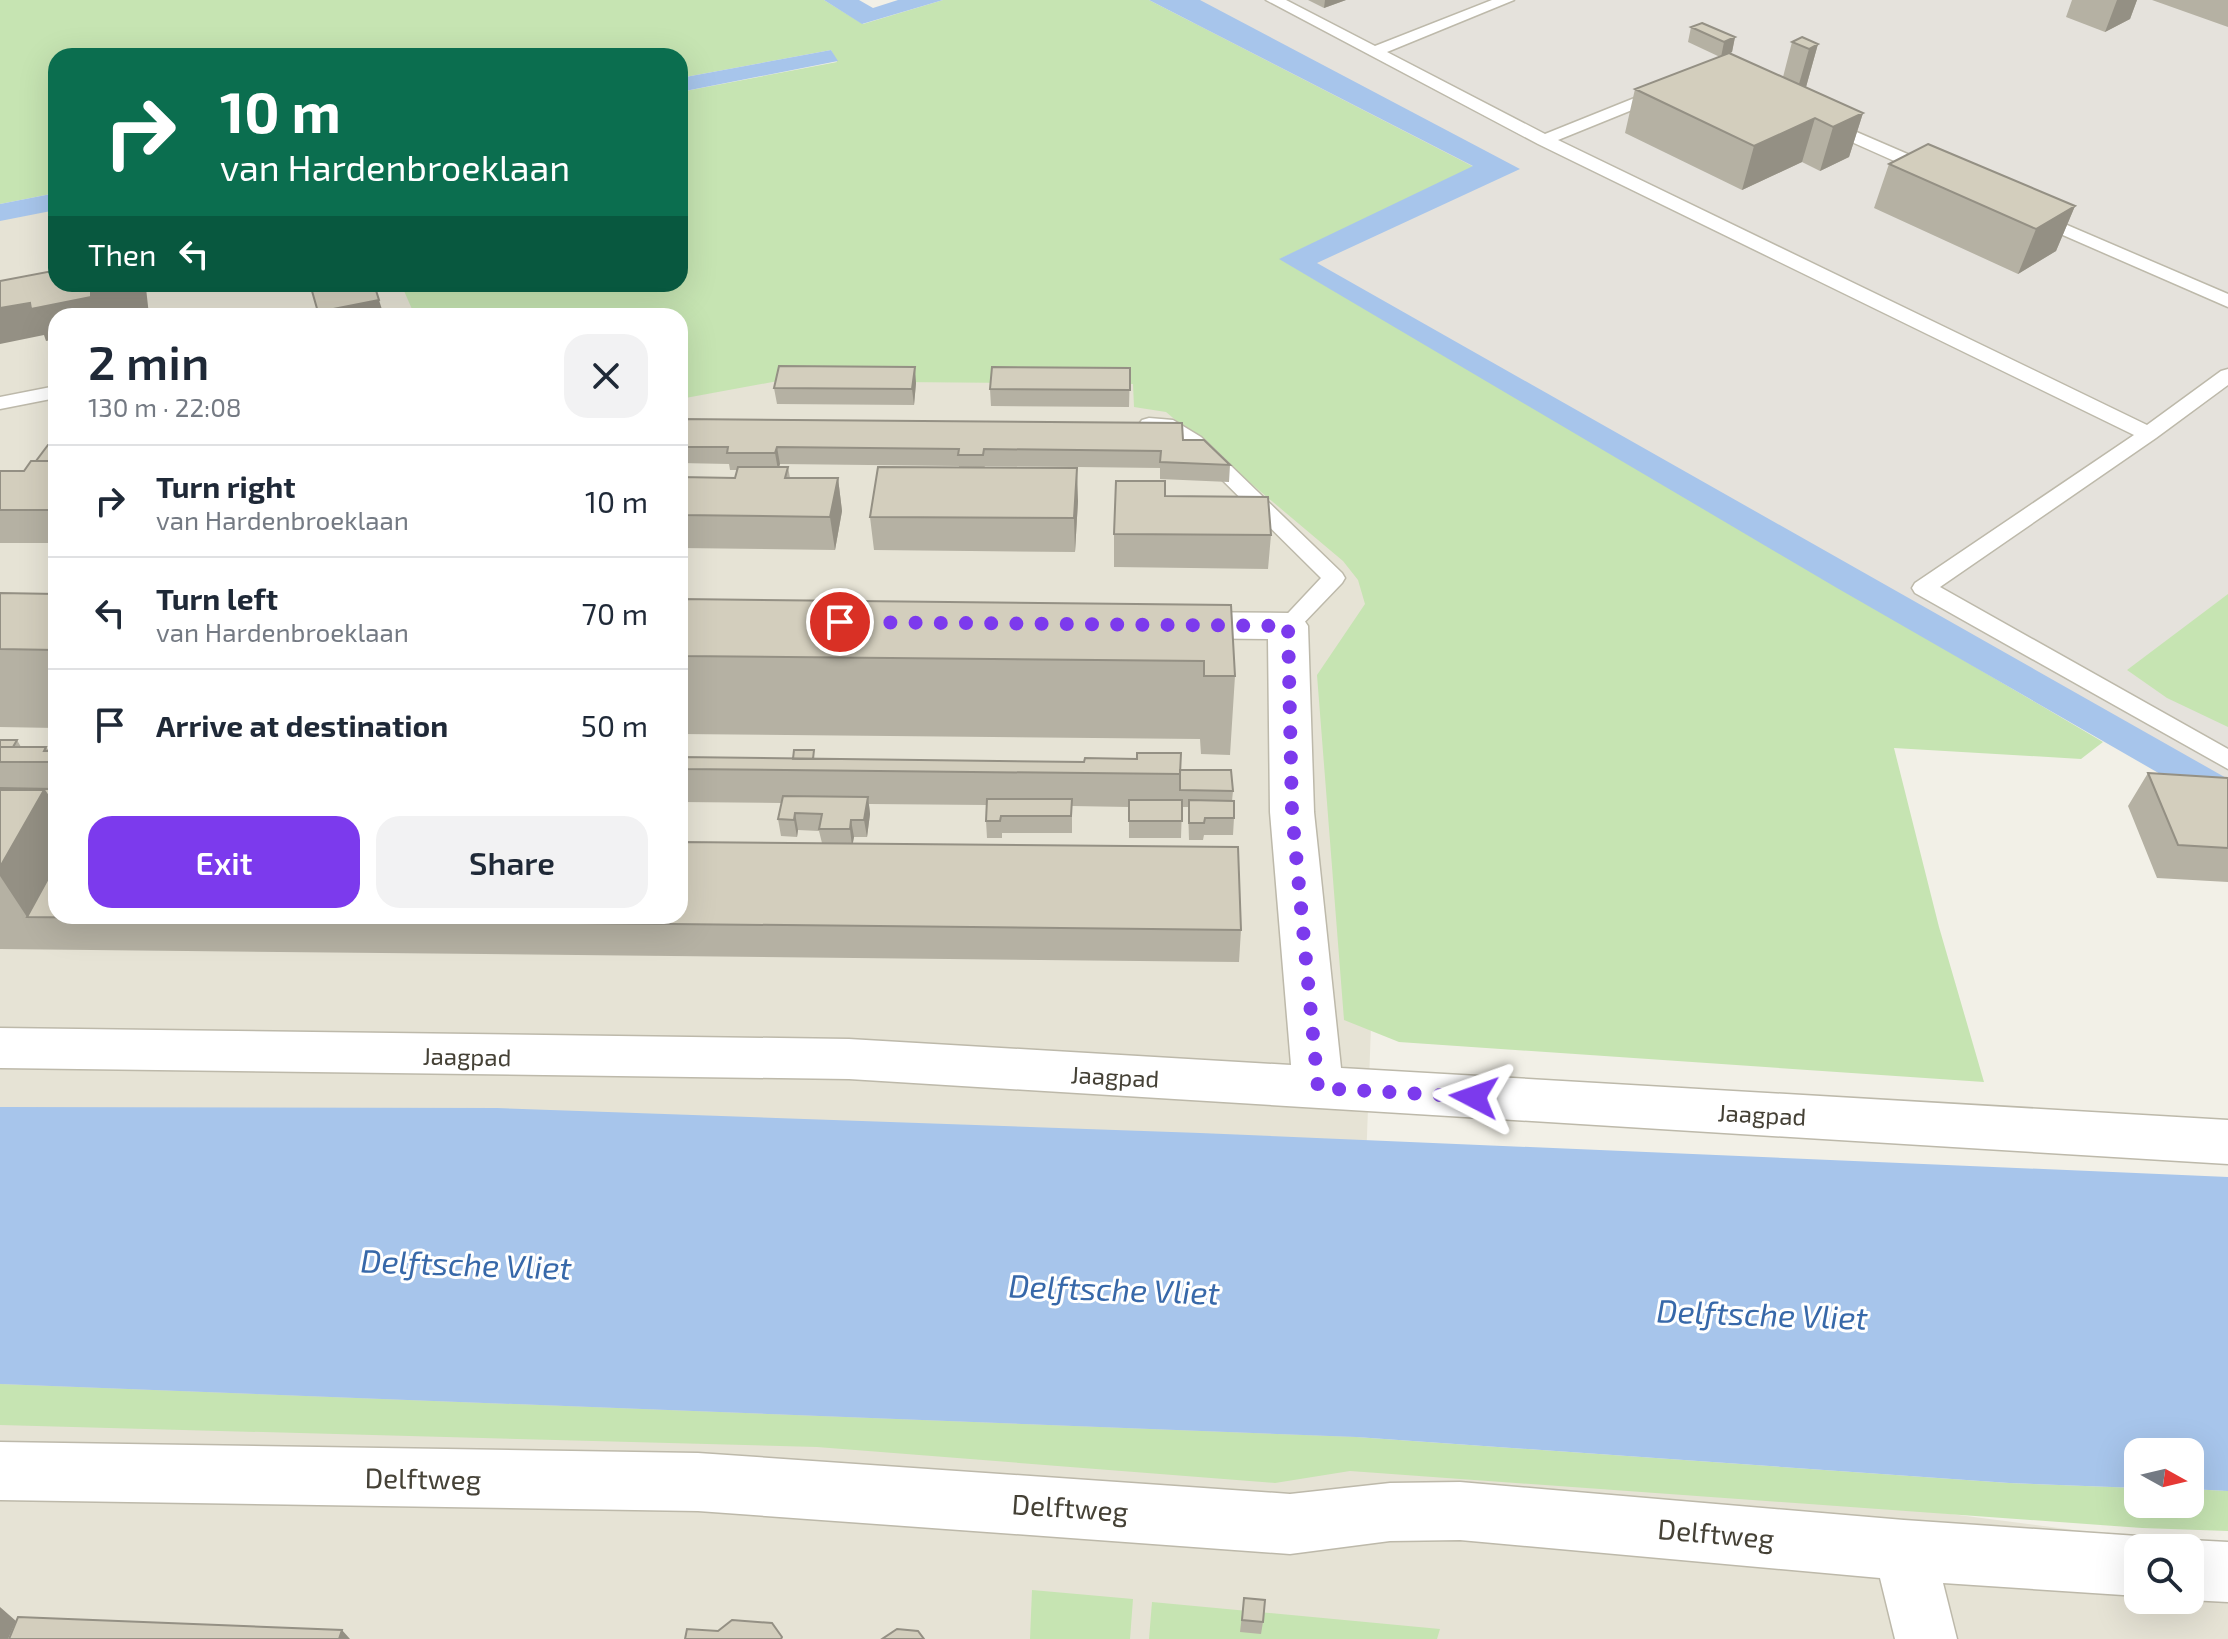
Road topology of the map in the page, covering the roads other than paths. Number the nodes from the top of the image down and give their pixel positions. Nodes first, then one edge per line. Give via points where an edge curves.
1 (1274, 0) edge
2 (1506, 0) edge
3 (1377, 51) junction
4 (1682, 84) edge
5 (1811, 117) edge
6 (1544, 140) junction
7 (1955, 181) edge
8 (2012, 206) edge
9 (2228, 301) edge
10 (2228, 375) edge
11 (48, 394) edge
12 (0, 403) edge
13 (1135, 424) edge
14 (2149, 434) junction
15 (1128, 625) edge
16 (1288, 626) junction
17 (2228, 760) edge
18 (0, 1048) edge
19 (1318, 1088) junction
20 (2228, 1142) edge
21 (0, 1471) edge
22 (1904, 1550) junction
23 (2124, 1565) edge
24 (2204, 1571) edge
25 (2228, 1572) edge
26 (1926, 1639) edge

1 - 3 lane
2 - 3 lane
3 - 6 lane
4 - 6 lane
5 - 7 lane
6 - 14 lane
8 - 9 lane
10 - 14 lane
11 - 12 lane
13 - 16 lane via 1166,424 1194,441 1334,578
14 - 17 lane via 1923,588
15 - 16 street
16 - 19 street via 1292,812
18 - 19 street, Jaagpad via 849,1059
19 - 20 street, Jaagpad
21 - 22 street, Delftweg via 698,1482 1290,1524 1390,1512 1460,1511
22 - 23 street, Delftweg
22 - 26 street
24 - 25 street

